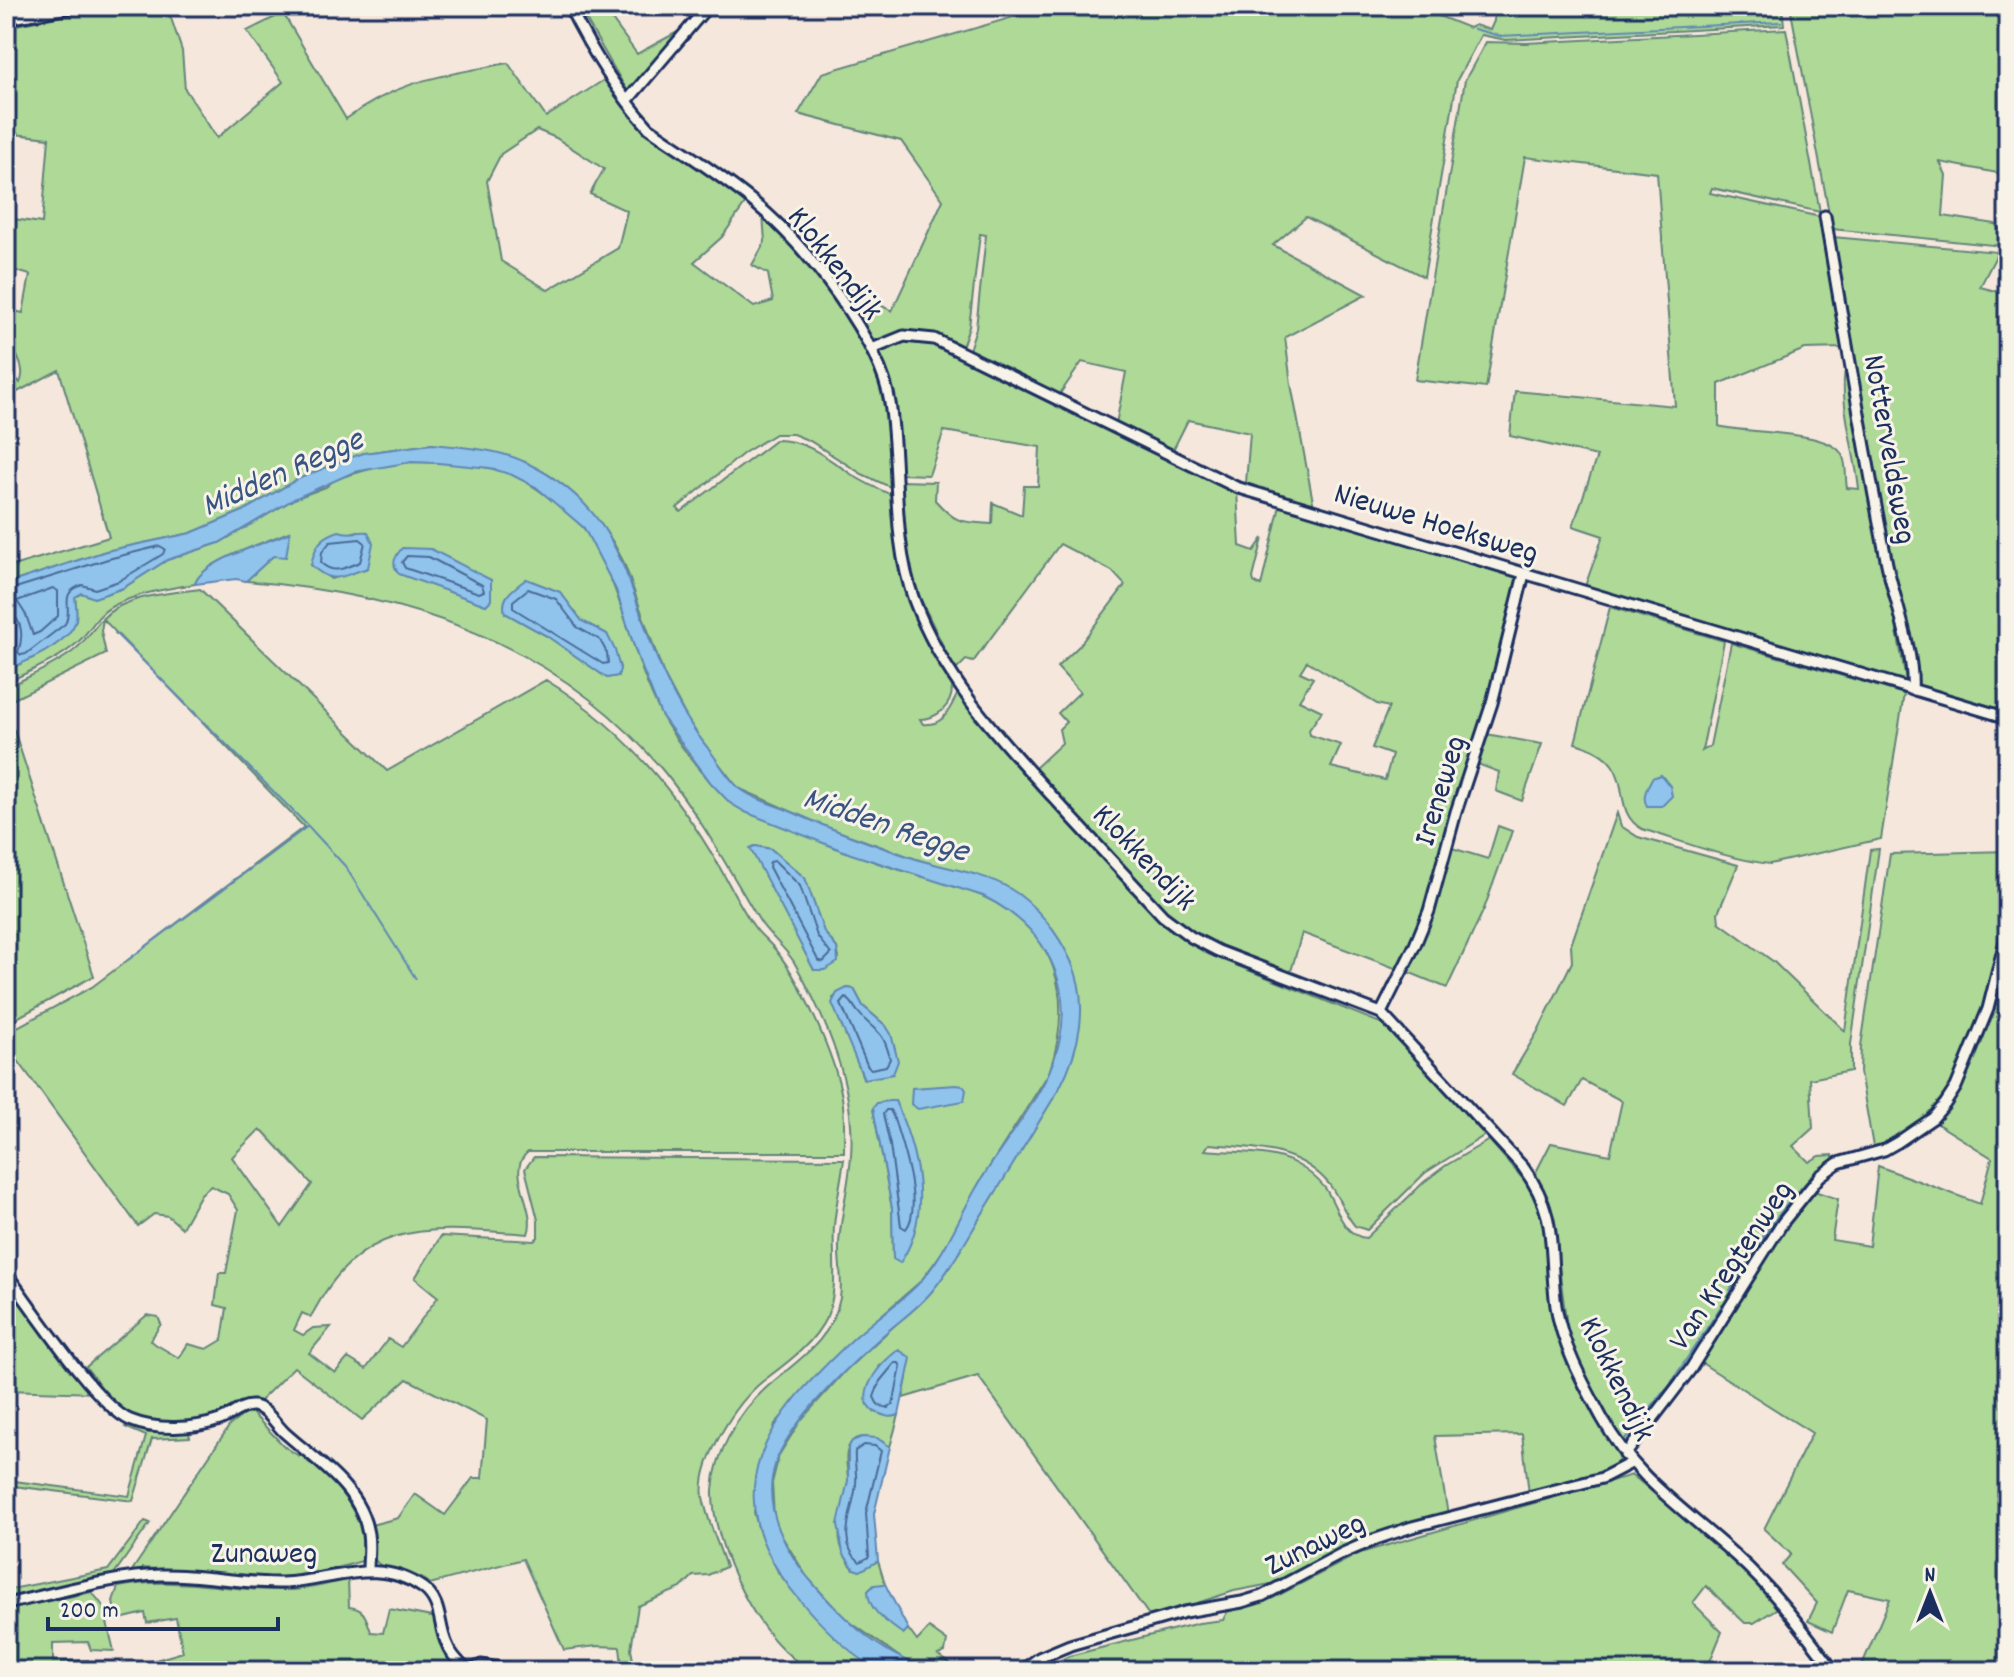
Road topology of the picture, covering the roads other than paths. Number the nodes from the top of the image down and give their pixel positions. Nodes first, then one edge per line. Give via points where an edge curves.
1 (80, 6) edge
2 (569, 6) edge
3 (708, 6) edge
4 (6, 19) edge
5 (627, 101) junction
6 (1825, 216) dead end
7 (872, 349) junction
8 (1524, 574) junction
9 (1912, 690) junction
10 (2008, 718) edge
11 (2008, 929) edge
12 (1381, 1013) junction
13 (6, 1273) edge
14 (1628, 1459) junction
15 (368, 1570) junction
16 (6, 1604) edge
17 (468, 1671) edge
18 (519, 1671) edge
19 (1021, 1671) edge
20 (1834, 1671) edge

1 - 4 street
2 - 5 street, Klokkendijk
3 - 5 street
5 - 7 street, Klokkendijk via 649,128 758,205 783,230 841,299
6 - 9 street, Notterveldsweg
7 - 8 street, Nieuwe Hoeksweg via 904,336 934,339 1227,483
7 - 12 street, Klokkendijk via 890,399 906,573 936,648 972,705 1163,916 1218,951
8 - 9 street, Nieuwe Hoeksweg
8 - 12 street, Ireneweg via 1492,703 1429,911
9 - 10 street, Nieuwe Hoeksweg
11 - 14 street, Van Kregtenweg via 1979,1034 1945,1104 1898,1142 1838,1163 1820,1176 1783,1222
12 - 14 street, Klokkendijk via 1537,1187 1549,1218 1563,1332 1602,1418
13 - 15 street via 99,1395 125,1418 168,1427 216,1421 247,1407 265,1412 326,1466 353,1501 368,1533
14 - 19 street, Zunaweg via 1602,1478 1412,1527 1341,1554 1262,1596 1070,1645
14 - 20 street, Klokkendijk via 1764,1584
15 - 16 street, Zunaweg via 286,1583 153,1575
15 - 17 street, Zunaweg via 408,1580 429,1592 447,1645
17 - 18 street, Zunaweg via 481,1665

